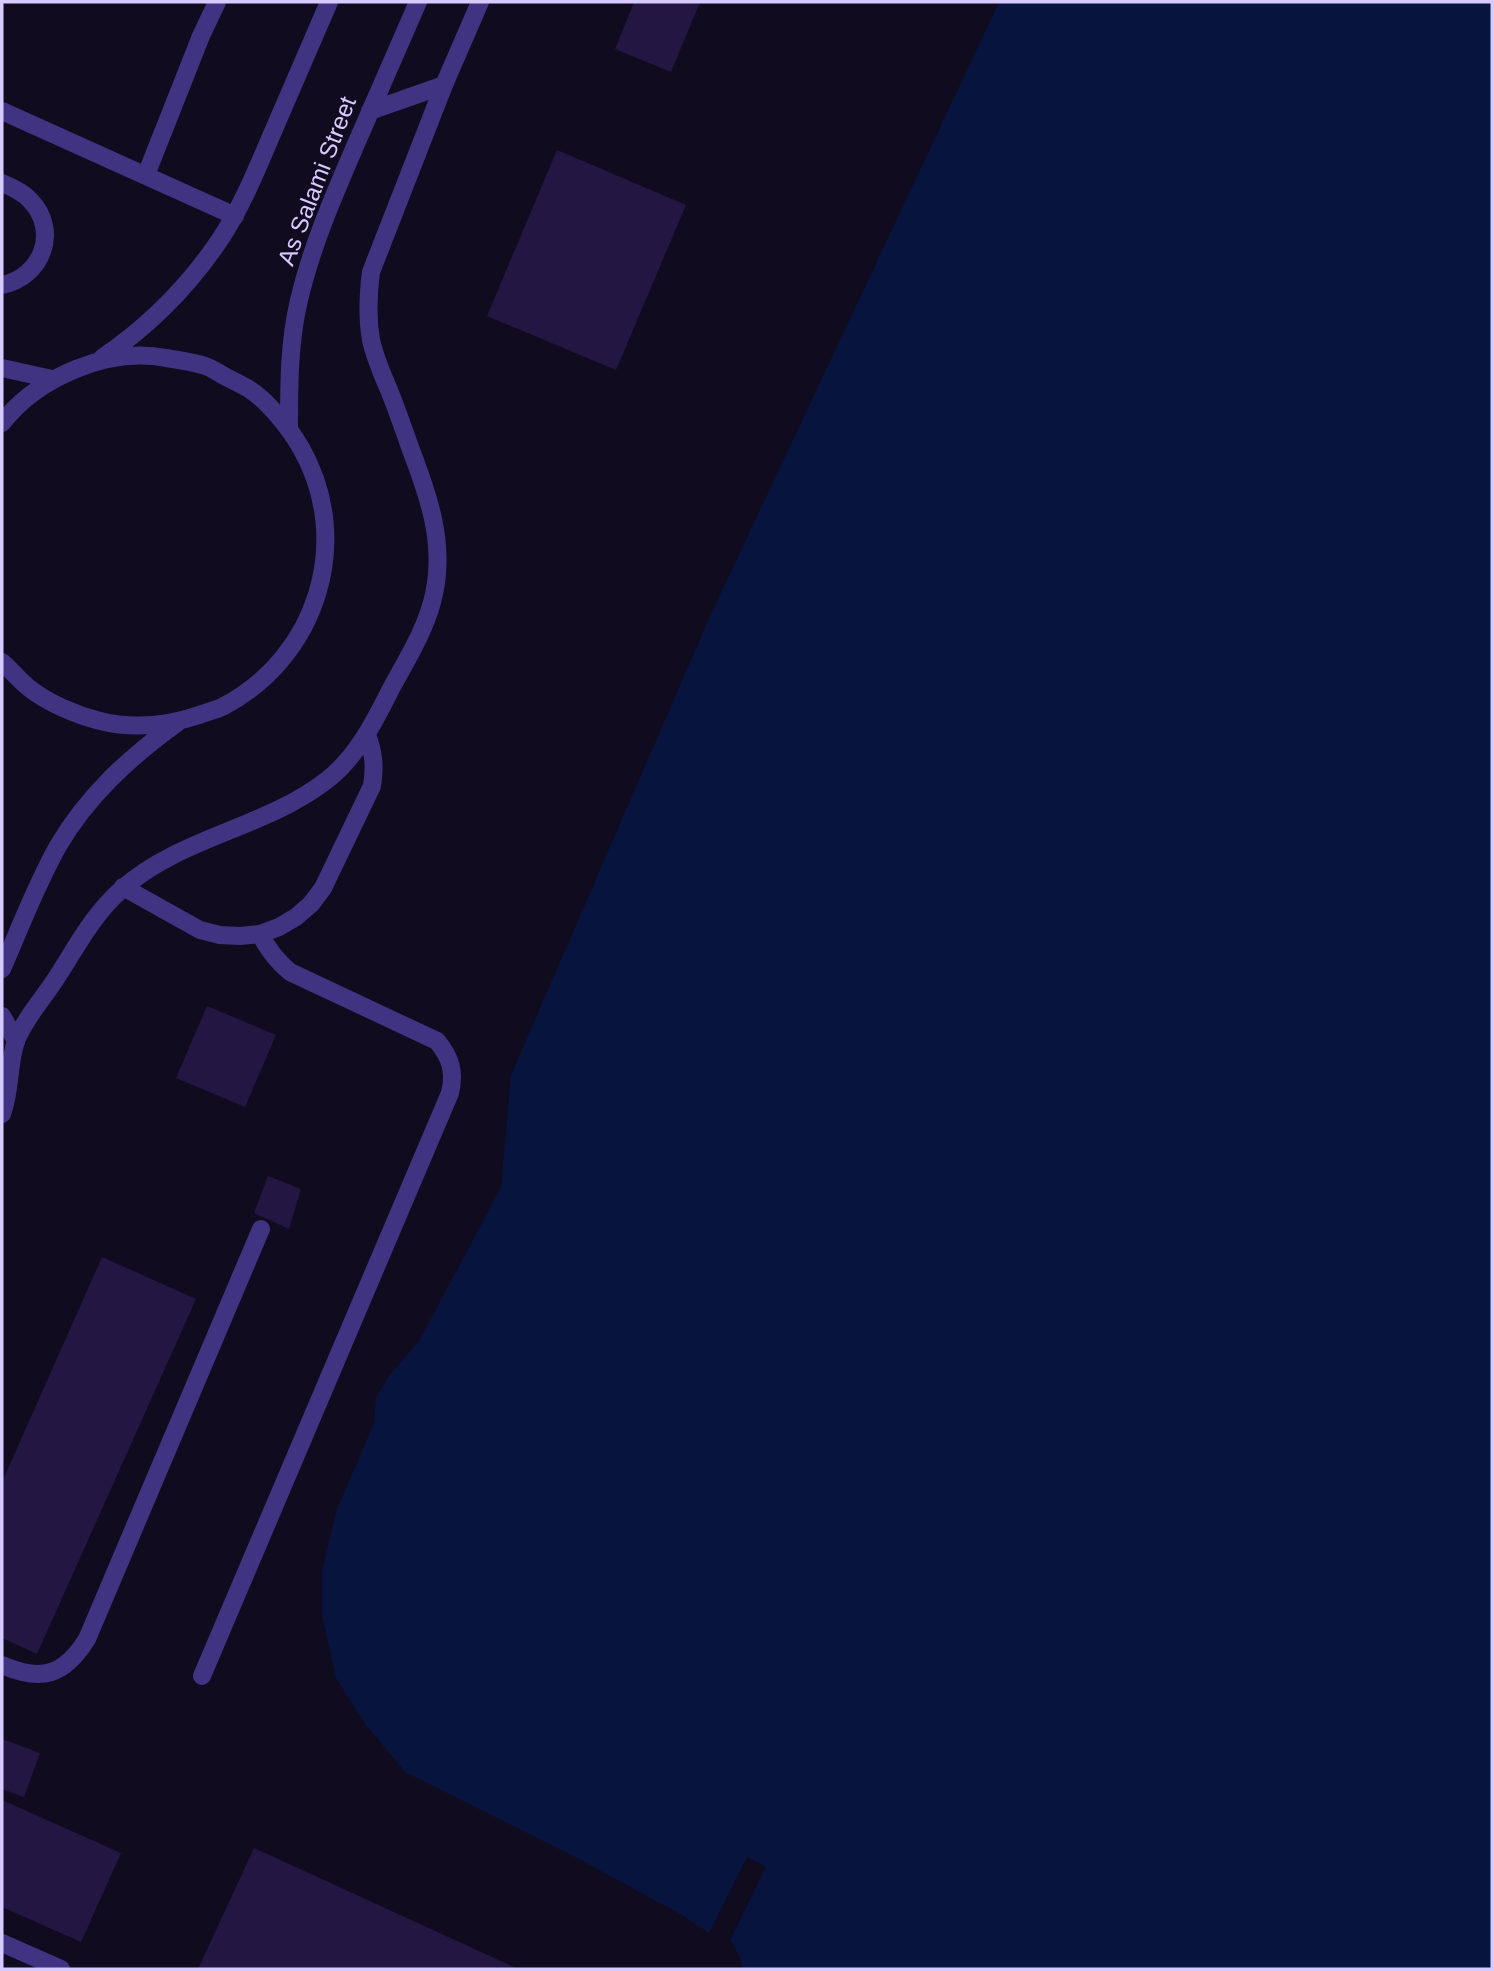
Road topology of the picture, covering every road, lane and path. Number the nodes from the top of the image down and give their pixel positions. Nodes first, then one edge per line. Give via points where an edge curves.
1 (217, 2) edge
2 (329, 2) edge
3 (418, 2) edge
4 (480, 2) edge
5 (444, 85) junction
6 (2, 111) edge
7 (370, 111) junction
8 (146, 175) junction
9 (2, 183) edge
10 (235, 216) junction
11 (2, 285) edge
12 (99, 360) junction
13 (2, 368) edge
14 (52, 379) junction
15 (2, 423) edge
16 (289, 428) junction
17 (2, 662) edge
18 (178, 722) junction
19 (367, 735) junction
20 (123, 887) junction
21 (260, 934) junction
22 (2, 969) edge
23 (2, 1016) edge
24 (16, 1041) junction
25 (2, 1114) edge
26 (261, 1229) dead end
27 (2, 1665) edge
28 (202, 1676) dead end
29 (2, 1943) edge
30 (61, 1969) edge

1 - 8 street
2 - 10 street
3 - 7 street, As Salami Street
4 - 5 street
5 - 7 street
5 - 19 street via 371,272 368,295 372,342 428,493 438,561 426,623
6 - 8 street
7 - 16 street, As Salami Street via 322,222 302,289 292,344
8 - 10 street
9 - 11 street via 30,199 39,211 45,242 32,270
10 - 12 street via 178,294
12 - 14 street
12 - 16 street via 152,355 205,365 251,391
13 - 14 street
14 - 15 street via 14,407
16 - 18 street via 313,468 325,513 326,560 315,605 293,647 261,681 223,707
17 - 18 street via 30,689 100,721 139,726
18 - 22 street via 143,747 83,809 39,883
19 - 20 street via 328,779 304,796 168,858
19 - 21 street via 375,768 372,786 323,888 296,917
20 - 21 street via 200,929 220,935
20 - 24 street via 92,921
21 - 28 street via 267,949 290,972 437,1041 452,1065 453,1079
23 - 24 street
24 - 25 street
26 - 27 street via 87,1639 67,1665 52,1672 20,1673
29 - 30 street

